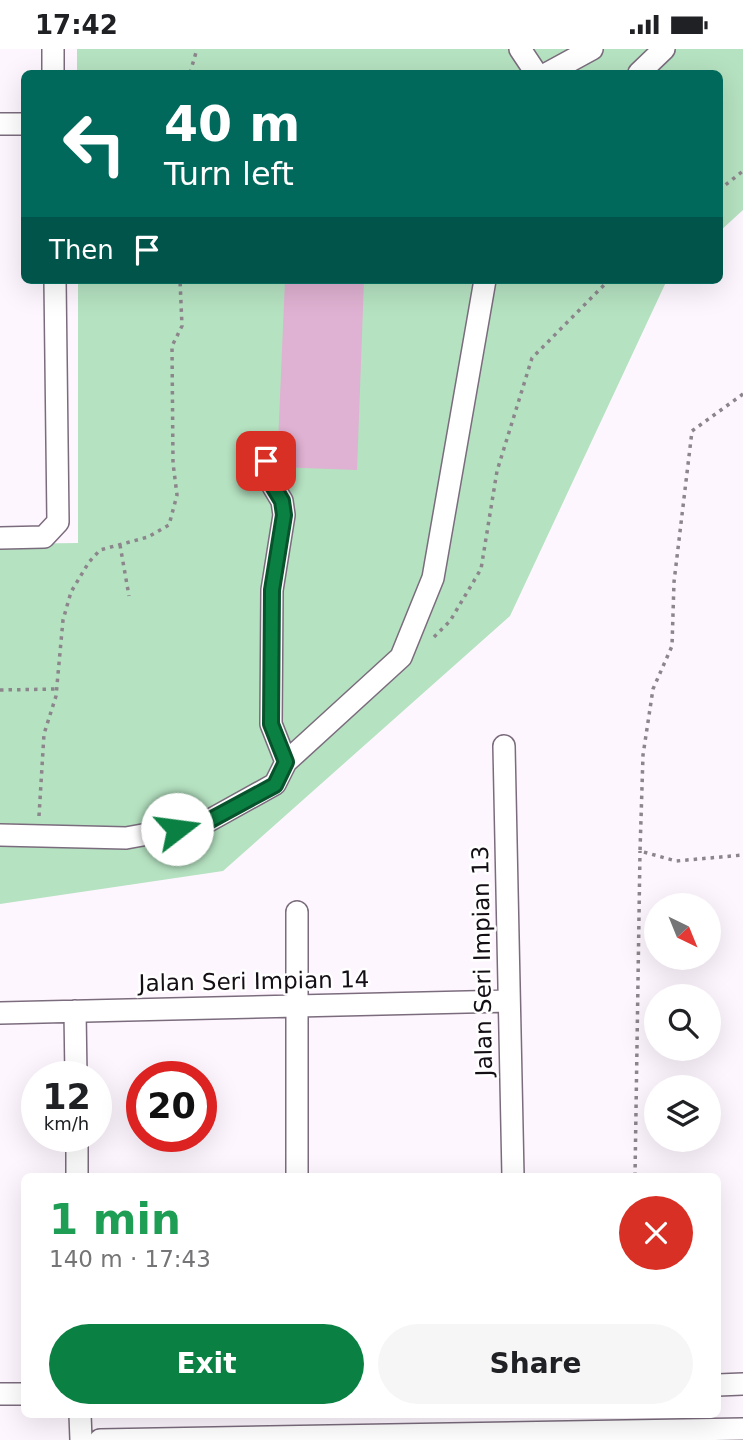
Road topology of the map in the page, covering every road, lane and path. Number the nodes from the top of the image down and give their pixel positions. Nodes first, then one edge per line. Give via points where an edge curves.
1 (53, 49) edge
2 (198, 49) edge
3 (520, 49) edge
4 (592, 49) edge
5 (664, 49) edge
6 (53, 70) edge
7 (190, 70) edge
8 (534, 70) edge
9 (554, 70) edge
10 (642, 70) edge
11 (0, 124) edge
12 (21, 124) edge
13 (743, 171) edge
14 (723, 187) edge
15 (55, 284) edge
16 (180, 284) edge
17 (484, 284) edge
18 (605, 284) edge
19 (743, 394) edge
20 (266, 461) dead end
21 (0, 538) edge
22 (120, 545) junction
23 (130, 596) dead end
24 (431, 640) dead end
25 (57, 689) junction
26 (0, 690) edge
27 (504, 746) dead end
28 (286, 762) junction
29 (0, 835) edge
30 (38, 836) junction
31 (640, 851) junction
32 (743, 855) edge
33 (297, 912) dead end
34 (509, 1001) junction
35 (296, 1008) junction
36 (75, 1011) junction
37 (0, 1013) edge
38 (76, 1061) edge
39 (77, 1152) edge
40 (77, 1173) edge
41 (297, 1173) edge
42 (513, 1173) edge
43 (635, 1173) edge
44 (743, 1384) edge
45 (721, 1385) edge
46 (0, 1394) edge
47 (21, 1394) edge
48 (80, 1418) edge
49 (524, 1429) edge
50 (743, 1429) edge
51 (81, 1440) edge
52 (100, 1440) edge

1 - 6 street
2 - 7 path
3 - 8 street
4 - 9 street
5 - 10 street
11 - 12 street
13 - 14 path
15 - 21 street via 58,522 44,537
16 - 22 path via 182,326 172,346 177,495 169,524 148,537
17 - 28 street via 433,578 401,657
18 - 24 path via 532,358 496,471 481,569 450,621
19 - 31 path via 692,431 674,582 673,646 653,689 643,755
20 - 28 street via 284,515 272,590 271,724
22 - 23 path
22 - 25 path via 100,550 71,592 63,620
25 - 26 path
25 - 30 path via 44,734
27 - 34 street, Jalan Seri Impian 13
28 - 30 street via 275,785 203,824 126,838
29 - 30 street
31 - 32 path via 676,861
31 - 43 path
33 - 35 street
34 - 35 street, Jalan Seri Impian 14
34 - 42 street, Jalan Seri Impian 13
35 - 36 street, Jalan Seri Impian 14
35 - 41 street
36 - 37 street, Jalan Seri Impian 14
36 - 38 street
39 - 40 street
44 - 45 street
46 - 47 street
48 - 51 street
49 - 50 street
49 - 52 street

